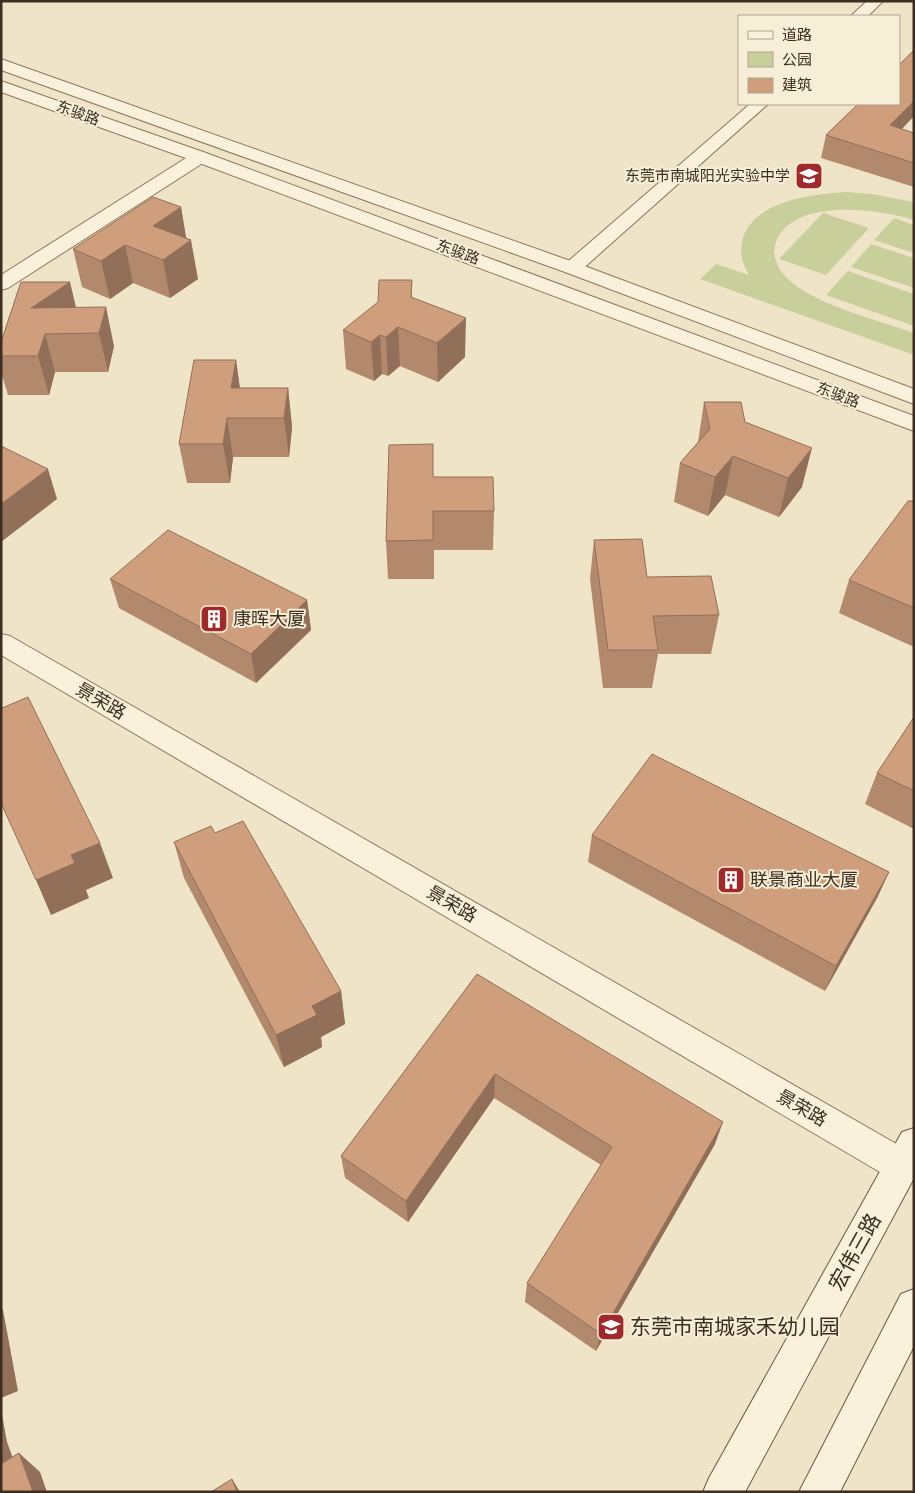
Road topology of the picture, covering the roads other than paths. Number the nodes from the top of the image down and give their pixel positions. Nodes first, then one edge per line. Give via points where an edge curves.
1 (876, 1) edge
2 (860, 15) edge
3 (1, 64) edge
4 (1, 86) edge
5 (759, 105) edge
6 (200, 157) junction
7 (572, 268) junction
8 (1, 284) edge
9 (914, 397) edge
10 (914, 424) edge
11 (1, 643) edge
12 (908, 1155) edge
13 (914, 1307) edge
14 (821, 1491) edge
15 (723, 1492) edge

1 - 2 street
3 - 7 street, 东骏路
4 - 6 street, 东骏路
5 - 7 street
6 - 8 street
6 - 10 street, 东骏路
7 - 9 street, 东骏路
11 - 12 street, 景荣路
12 - 15 street, 宏伟三路
13 - 14 street

